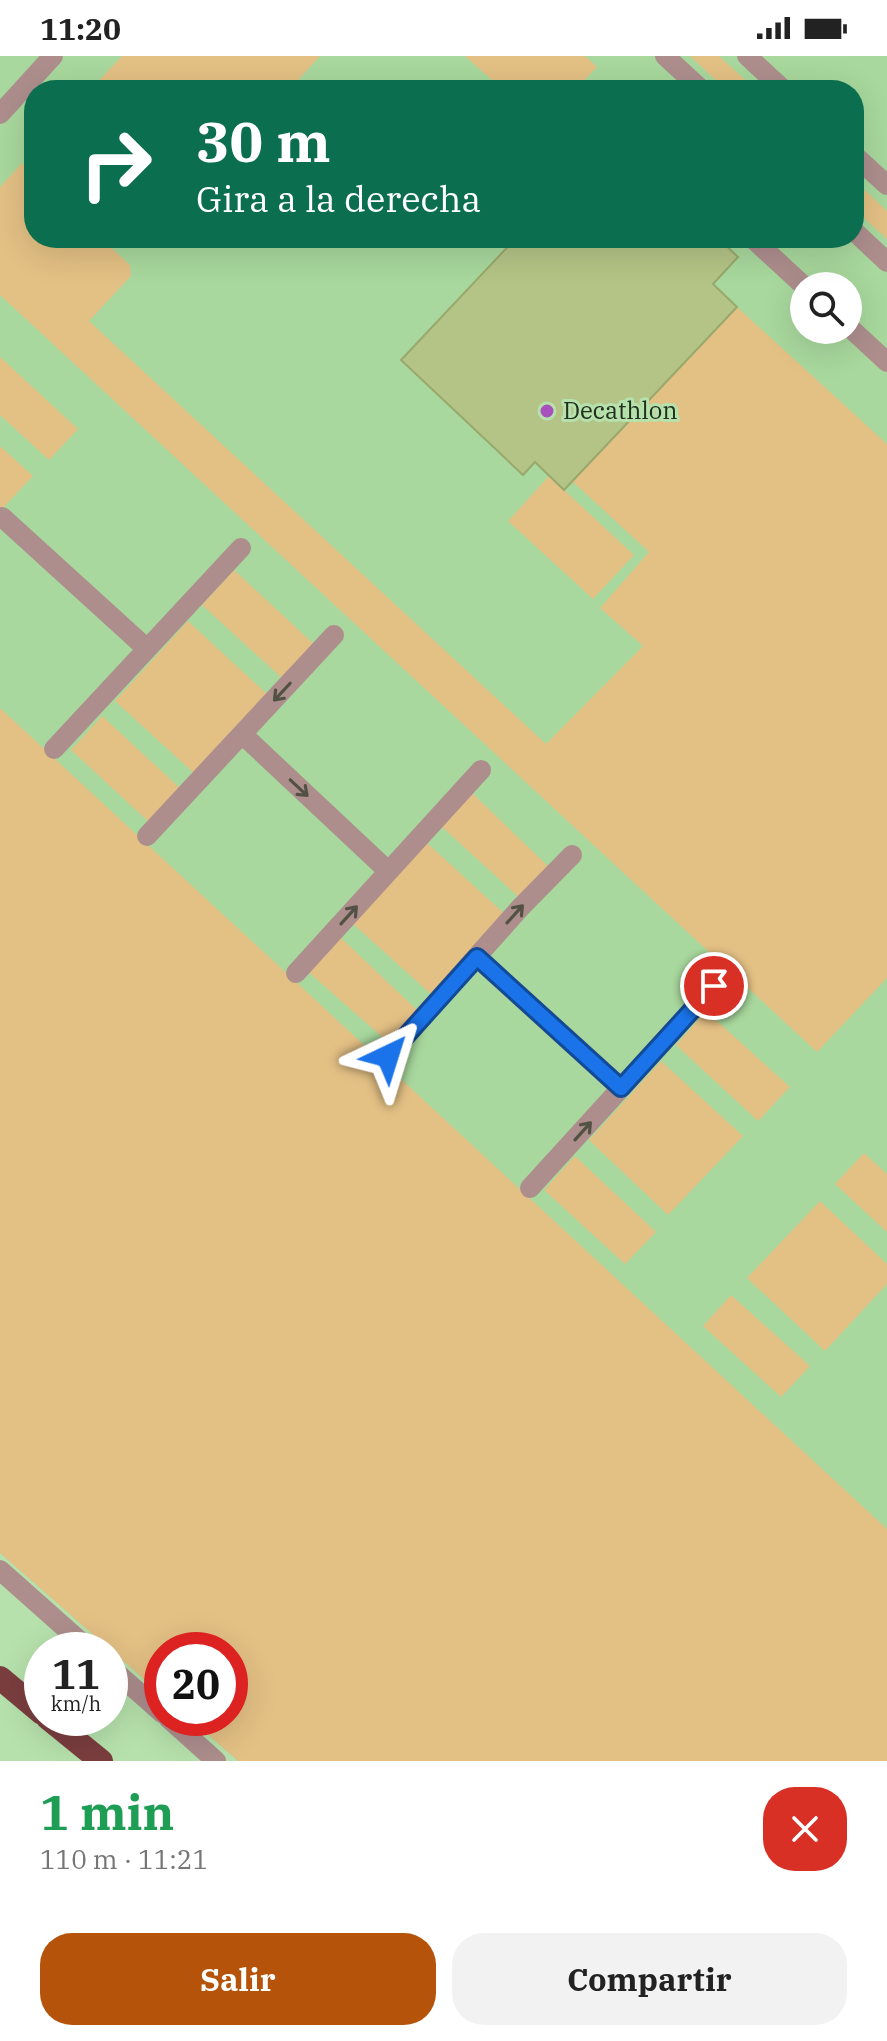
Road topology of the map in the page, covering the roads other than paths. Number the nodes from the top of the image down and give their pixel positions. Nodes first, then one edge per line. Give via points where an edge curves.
1 (53, 56) edge
2 (665, 56) edge
3 (747, 56) edge
4 (31, 80) edge
5 (691, 80) edge
6 (773, 80) edge
7 (24, 88) edge
8 (0, 114) edge
9 (864, 164) edge
10 (887, 185) edge
11 (864, 240) edge
12 (763, 248) edge
13 (887, 262) edge
14 (790, 273) edge
15 (862, 339) edge
16 (887, 362) edge
17 (2, 517) edge
18 (241, 548) dead end
19 (334, 635) dead end
20 (146, 648) junction
21 (242, 734) junction
22 (54, 749) dead end
23 (481, 770) dead end
24 (147, 836) dead end
25 (572, 855) dead end
26 (388, 871) junction
27 (477, 957) junction
28 (296, 973) dead end
29 (714, 986) dead end
30 (388, 1056) dead end
31 (621, 1088) junction
32 (530, 1188) dead end
33 (0, 1570) edge
34 (70, 1632) edge
35 (0, 1678) edge
36 (128, 1683) edge
37 (144, 1697) edge
38 (24, 1698) edge
39 (70, 1736) edge
40 (188, 1736) edge
41 (101, 1761) edge
42 (216, 1761) edge

1 - 4 street
2 - 5 street
3 - 6 street
7 - 8 street
9 - 10 street
11 - 13 street
12 - 14 street
15 - 16 street
17 - 20 street
18 - 20 street
19 -> 21 street
20 - 22 street
21 - 24 street
21 -> 26 street
23 - 26 street
27 -> 25 street
28 -> 26 street
27 - 30 street
27 - 31 street
29 - 31 street
32 -> 31 street
33 - 34 street
35 - 38 highway
36 - 37 street
39 - 41 highway
40 - 42 street

